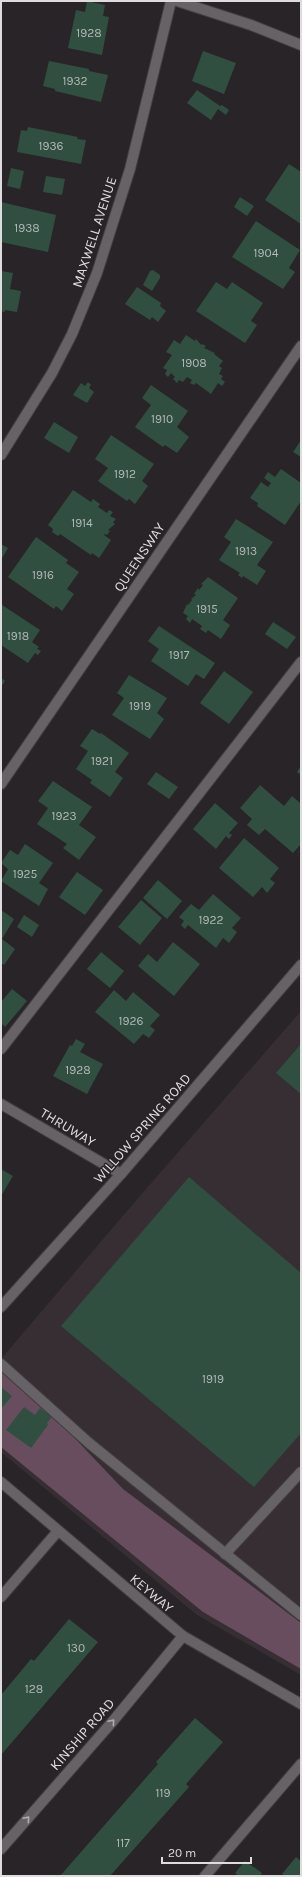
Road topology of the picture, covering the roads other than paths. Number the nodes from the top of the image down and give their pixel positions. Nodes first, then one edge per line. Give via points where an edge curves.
1 (171, 1) edge
2 (177, 1) edge
3 (301, 45) edge
4 (301, 346) edge
5 (1, 455) edge
6 (301, 662) edge
7 (1, 784) edge
8 (301, 965) edge
9 (1, 1049) edge
10 (1, 1104) edge
11 (121, 1174) junction
12 (1, 1307) edge
13 (1, 1364) edge
14 (301, 1472) edge
15 (1, 1482) edge
16 (58, 1531) junction
17 (224, 1554) junction
18 (1, 1598) edge
19 (301, 1615) edge
20 (183, 1636) junction
21 (301, 1704) edge
22 (301, 1764) edge
23 (1, 1849) edge
24 (205, 1876) edge

1 - 5 street, MAXWELL AVENUE via 130,169 97,273 72,334 52,373
2 - 3 street
4 - 7 street, QUEENSWAY
6 - 9 street
8 - 11 street, WILLOW SPRING ROAD
10 - 11 street, THRUWAY
11 - 12 street, WILLOW SPRING ROAD
13 - 17 street via 89,1443
14 - 17 street
15 - 16 street, KEYWAY
16 - 18 street
16 - 20 street, KEYWAY
17 - 19 street
20 - 21 street, KEYWAY
23 -> 20 street, KINSHIP ROAD
22 - 24 street

